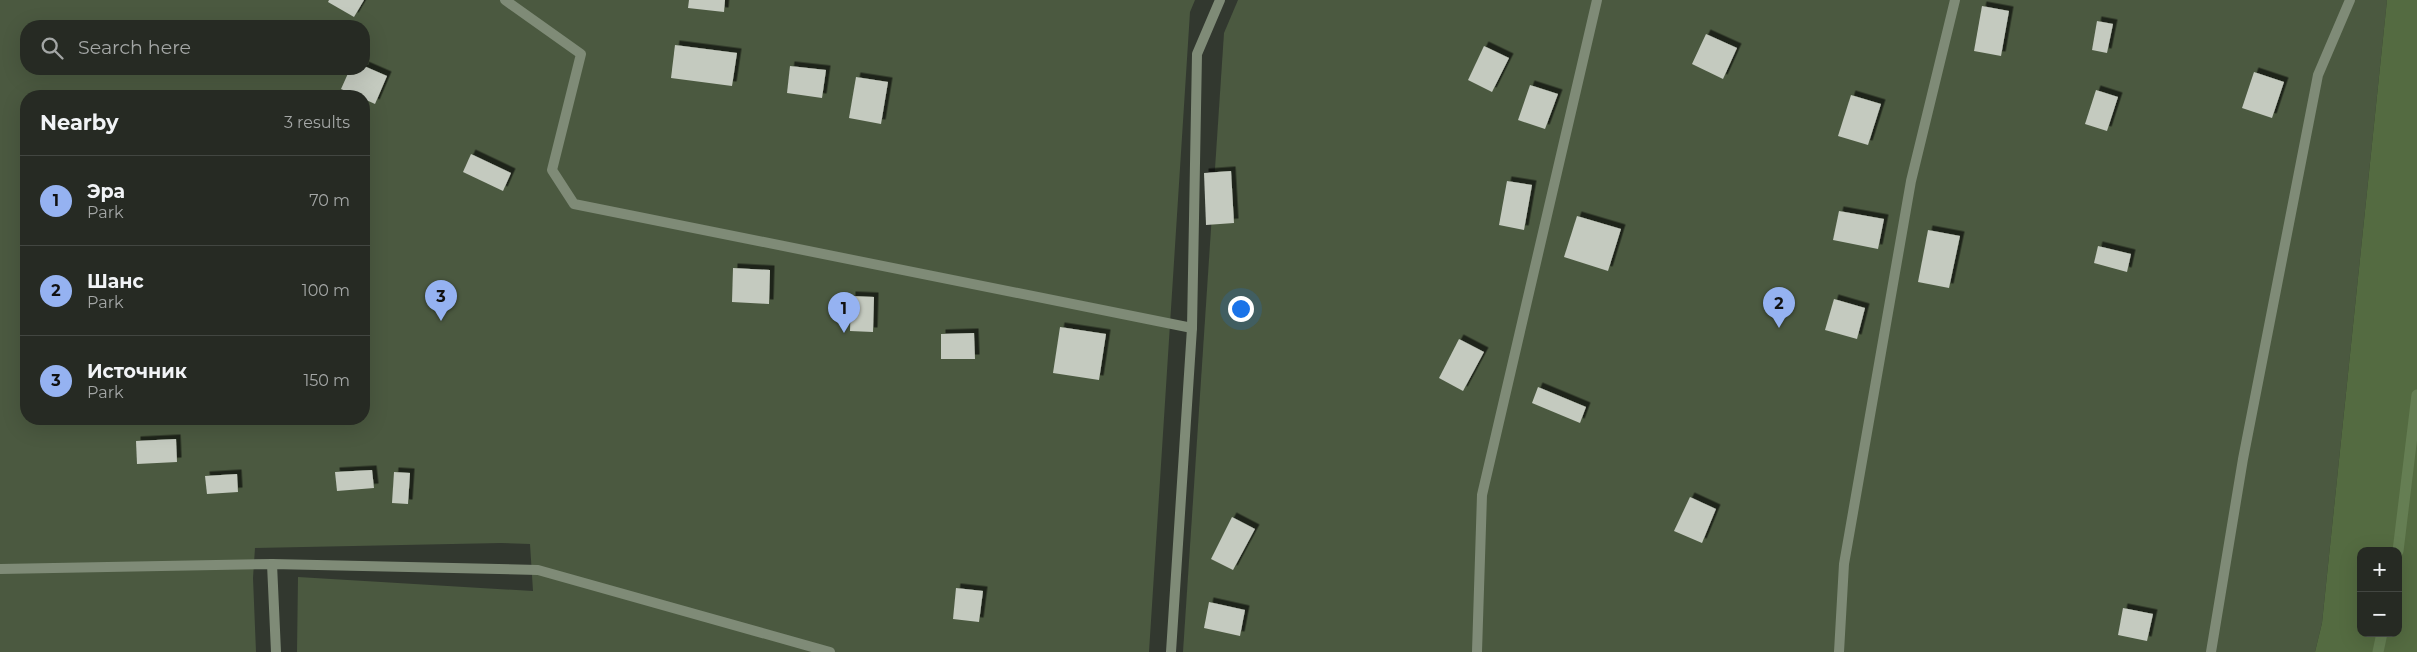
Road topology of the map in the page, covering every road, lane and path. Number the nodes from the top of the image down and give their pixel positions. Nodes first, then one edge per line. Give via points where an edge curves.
1 (505, 0) edge
2 (1220, 0) edge
3 (1597, 0) edge
4 (1955, 0) edge
5 (2350, 0) edge
6 (1192, 328) junction
7 (272, 564) junction
8 (0, 569) edge
9 (276, 652) edge
10 (830, 652) edge
11 (1171, 652) edge
12 (1478, 652) edge
13 (1839, 652) edge
14 (2211, 652) edge

1 - 6 street via 581,54 552,170 574,204
2 - 6 street via 1197,54
3 - 12 street via 1482,495
4 - 13 street via 1909,190 1844,564
5 - 14 street via 2318,75 2243,458
6 - 11 street
7 - 8 street
7 - 9 street
7 - 10 street via 538,570

